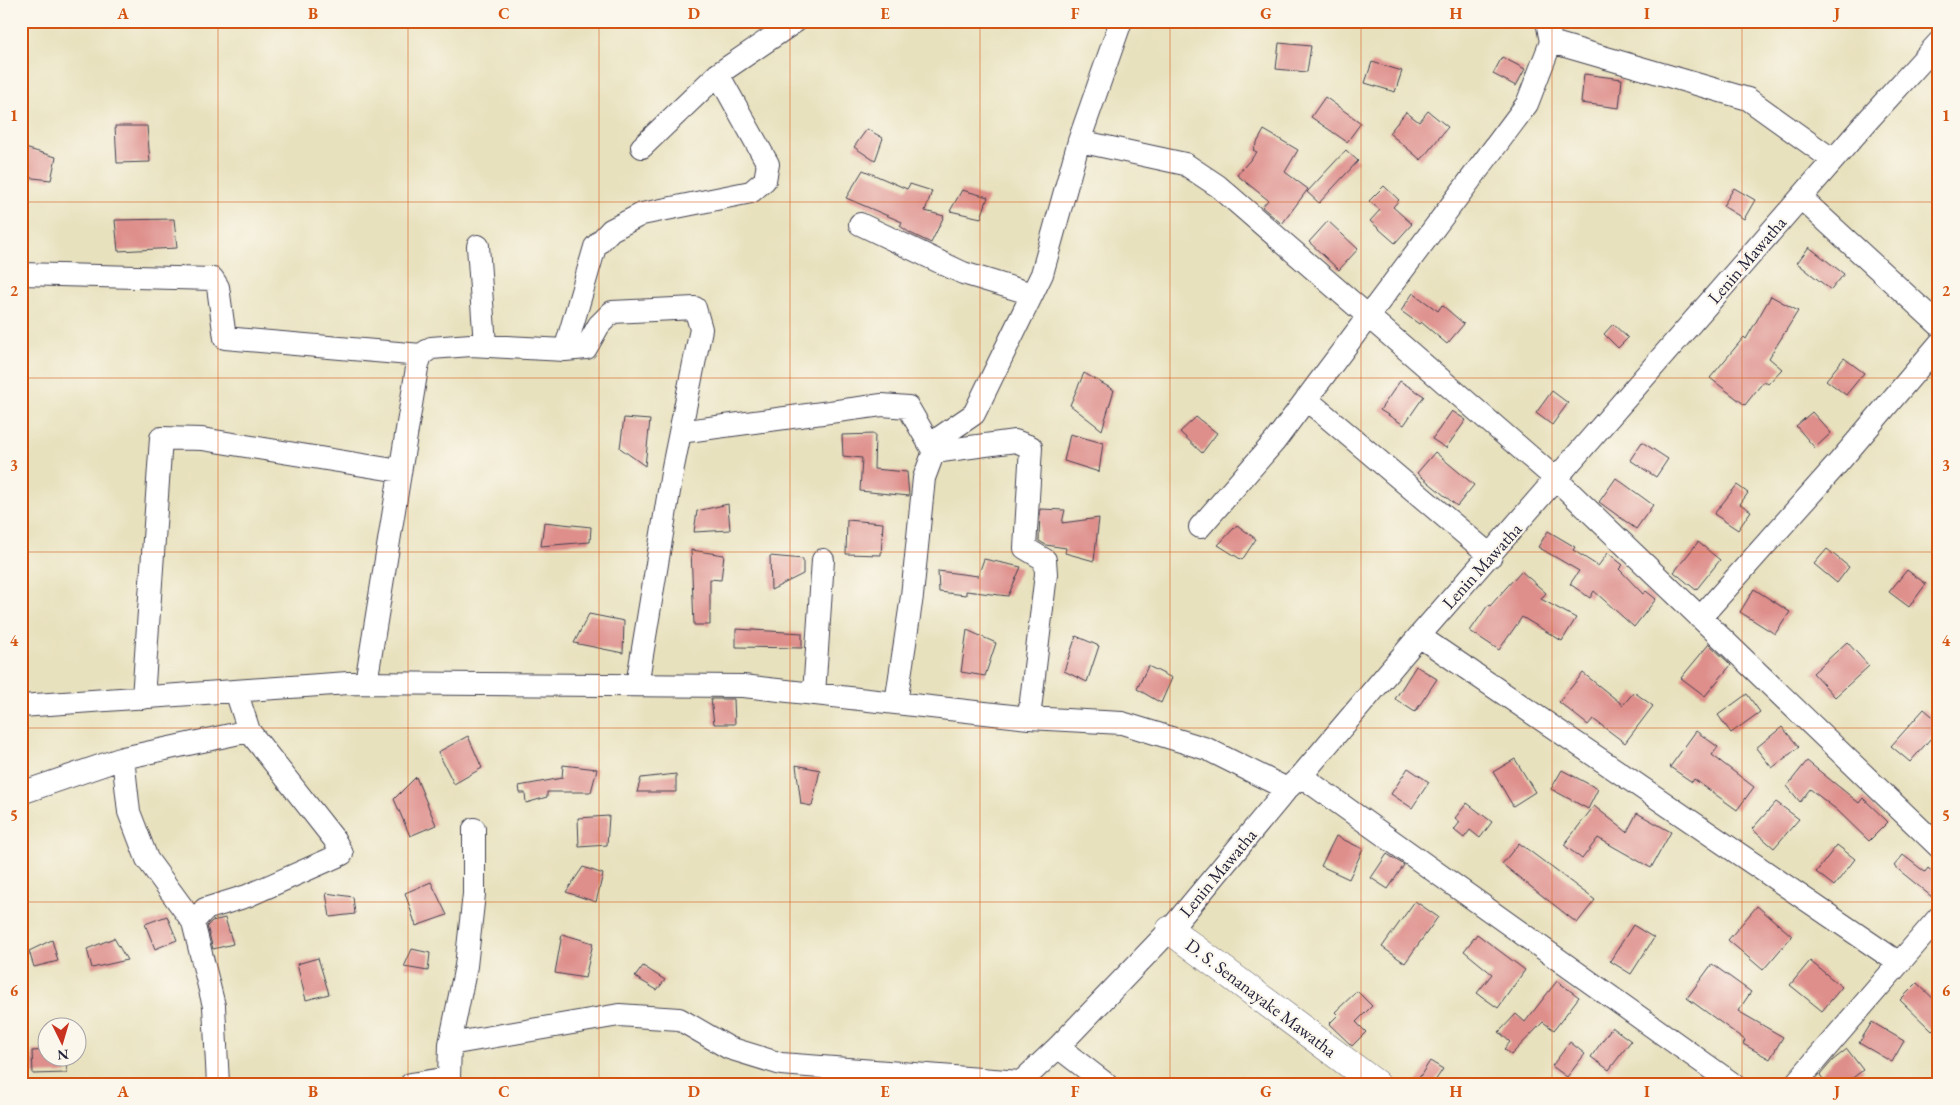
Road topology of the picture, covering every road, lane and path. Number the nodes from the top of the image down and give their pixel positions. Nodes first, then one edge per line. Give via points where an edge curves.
1 (796, 21) edge
2 (1121, 21) edge
3 (1549, 32) edge
4 (1939, 42) edge
5 (718, 74) junction
6 (1079, 142) junction
7 (642, 147) dead end
8 (1834, 160) junction
9 (1801, 198) junction
10 (860, 224) dead end
11 (478, 246) dead end
12 (21, 274) edge
13 (1032, 294) junction
14 (1368, 317) junction
15 (1939, 325) edge
16 (1939, 344) edge
17 (485, 345) junction
18 (565, 350) junction
19 (421, 355) junction
20 (1306, 399) junction
21 (680, 432) junction
22 (934, 452) junction
23 (400, 471) junction
24 (1557, 480) junction
25 (1200, 527) dead end
26 (1491, 556) junction
27 (823, 560) dead end
28 (1700, 618) junction
29 (1420, 636) junction
30 (366, 683) junction
31 (637, 685) junction
32 (236, 691) junction
33 (814, 694) junction
34 (143, 698) junction
35 (896, 703) junction
36 (21, 706) edge
37 (1029, 718) junction
38 (249, 731) junction
39 (122, 758) junction
40 (1294, 782) junction
41 (21, 793) edge
42 (474, 829) dead end
43 (1939, 847) edge
44 (1939, 918) edge
45 (193, 922) junction
46 (1170, 930) junction
47 (1899, 963) junction
48 (450, 1044) junction
49 (1058, 1047) junction
50 (449, 1081) edge
51 (1019, 1083) edge
52 (218, 1084) edge
53 (412, 1084) edge
54 (1106, 1084) edge
55 (1376, 1084) edge
56 (1733, 1084) edge
57 (1795, 1084) edge

1 - 5 street
2 - 6 street
3 - 8 street via 1748,100
3 - 14 street via 1527,104
4 - 8 street, Lenin Mawatha
5 - 7 street
5 - 18 street via 768,164 765,180 751,192 642,214 611,230 595,247
6 - 13 street via 1042,274
6 - 14 street via 1186,164 1218,186
8 - 9 street, Lenin Mawatha
9 - 15 street
9 - 24 street, Lenin Mawatha
10 - 13 street via 963,273
11 - 17 street
12 - 19 street via 212,279 218,286 225,338
13 - 22 street via 974,414 939,438
14 - 20 street
14 - 24 street
16 - 28 street
17 - 18 street
17 - 19 street via 431,348
18 - 21 street via 586,348 599,325 612,312 694,308 701,329
19 - 23 street
20 - 25 street via 1275,441
20 - 26 street
21 - 22 street via 882,405 908,407
21 - 31 street
22 - 35 street via 924,478 912,596
22 - 37 street via 1015,441 1031,447 1025,548 1044,560 1046,574
23 - 30 street
23 - 34 street via 202,440 161,438
24 - 26 street, Lenin Mawatha
24 - 28 street
26 - 29 street, Lenin Mawatha
27 - 33 street
28 - 43 street
29 - 40 street, Lenin Mawatha
29 - 47 street
30 - 31 street
30 - 32 street
31 - 33 street via 743,686
32 - 34 street
32 - 38 street
33 - 35 street
34 - 36 street
35 - 37 street
37 - 40 street via 1122,723 1207,749
38 - 39 street
38 - 45 street via 334,839 342,854 247,896 206,909
39 - 41 street
39 - 45 street via 129,812 147,858
40 - 46 street, Lenin Mawatha
40 - 56 street
42 - 48 street via 474,894 466,966
44 - 47 street
45 - 52 street via 214,1006
46 - 49 street, Lenin Mawatha
46 - 55 main road, D. S. Senanayake Mawatha
47 - 57 street
48 - 50 street
48 - 51 street via 619,1015 679,1019 729,1048 781,1064
49 - 51 street, Lenin Mawatha
49 - 54 street
50 - 53 street

